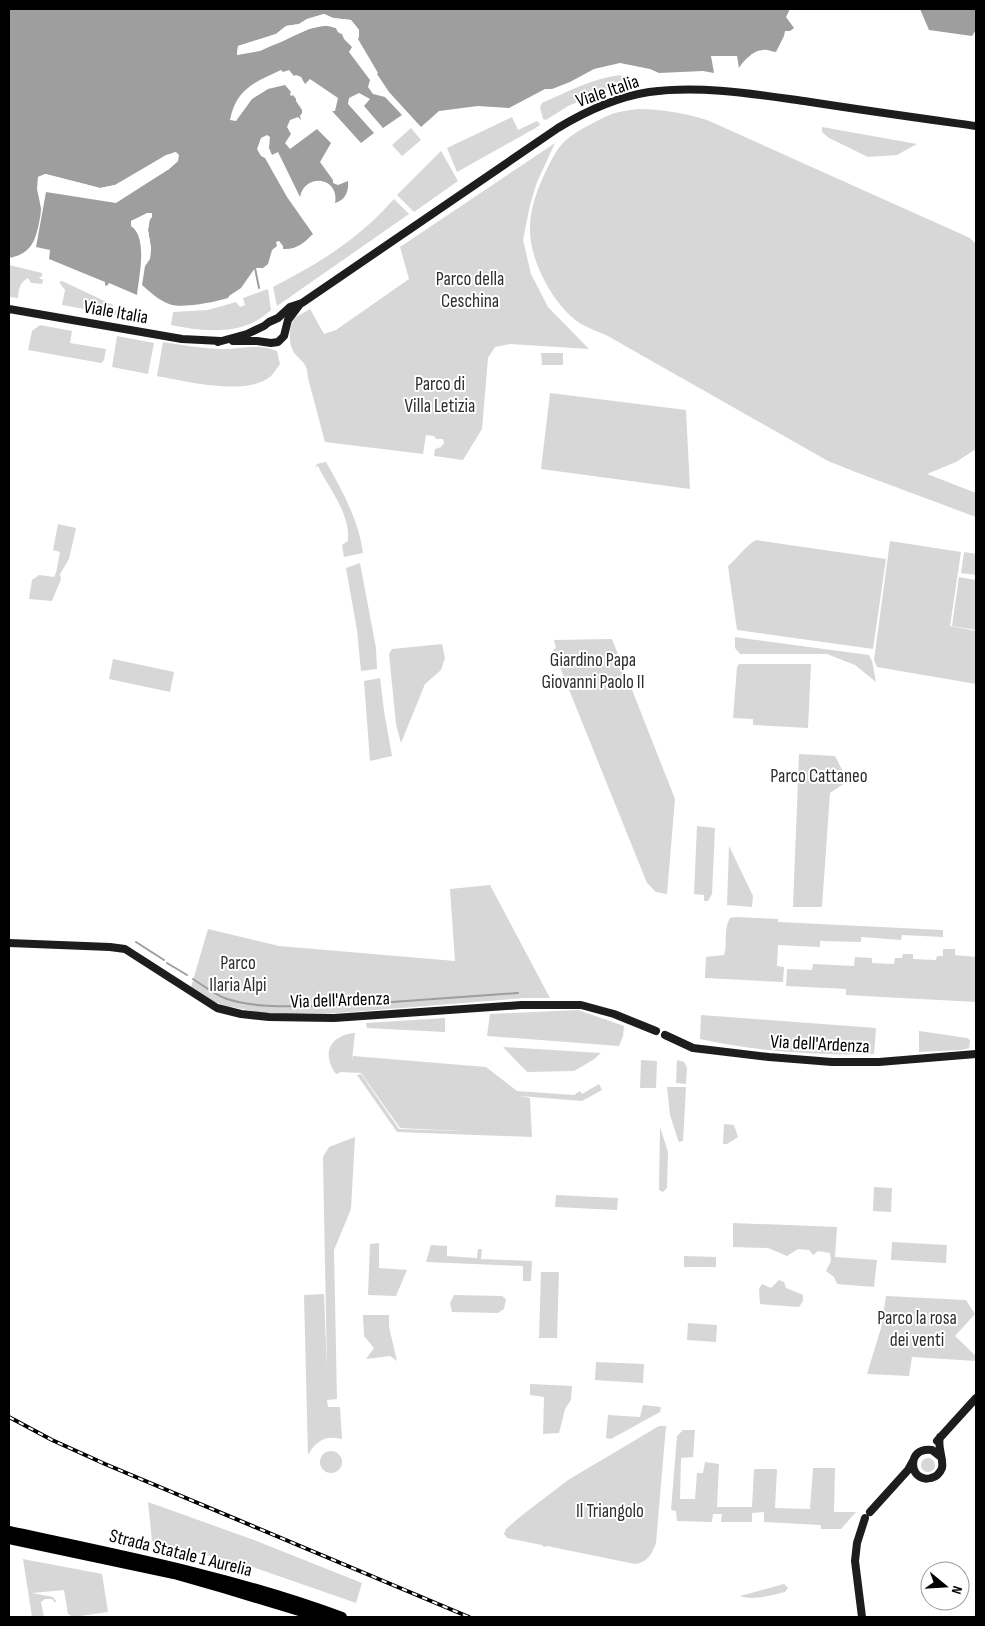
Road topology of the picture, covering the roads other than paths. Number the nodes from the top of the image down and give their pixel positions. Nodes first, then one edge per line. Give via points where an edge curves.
1 (976, 126) edge
2 (302, 303) junction
3 (9, 309) edge
4 (274, 321) junction
5 (264, 326) junction
6 (284, 330) junction
7 (218, 342) junction
8 (267, 342) junction
9 (9, 943) edge
10 (656, 1032) dead end
11 (665, 1035) dead end
12 (976, 1054) edge
13 (976, 1398) edge
14 (940, 1437) junction
15 (928, 1449) junction
16 (941, 1457) junction
17 (913, 1461) junction
18 (917, 1475) junction
19 (899, 1481) junction
20 (9, 1531) edge
21 (9, 1539) edge
22 (318, 1617) edge
23 (342, 1617) edge
24 (862, 1617) edge

1 - 2 main road, Viale Italia via 727,92 673,90 630,96 591,110 558,128
2 - 4 main road, Viale Italia via 287,309
2 - 6 main road, Viale Italia
3 - 7 main road, Viale Italia via 160,336
4 - 5 main road
4 - 6 main road
5 - 7 main road, Viale Italia
5 - 8 main road via 262,333
6 - 8 main road via 280,341
7 - 8 main road, Viale Italia
9 - 10 main road, Via dell'Ardenza via 125,949 217,1008 241,1014 334,1018 572,1004 606,1012
11 - 12 main road, Via dell'Ardenza via 693,1048 832,1062 878,1062
13 - 14 main road
14 - 15 main road
14 - 16 main road
15 - 16 main road
15 - 17 main road via 917,1454
16 - 18 main road via 942,1466 936,1476 925,1479
17 - 18 main road
17 - 19 main road
18 - 19 main road
19 - 24 main road via 868,1515 856,1555
20 - 23 highway, Strada Statale 1 Aurelia via 188,1570
21 - 22 highway, Strada Statale 1 Aurelia via 174,1574

